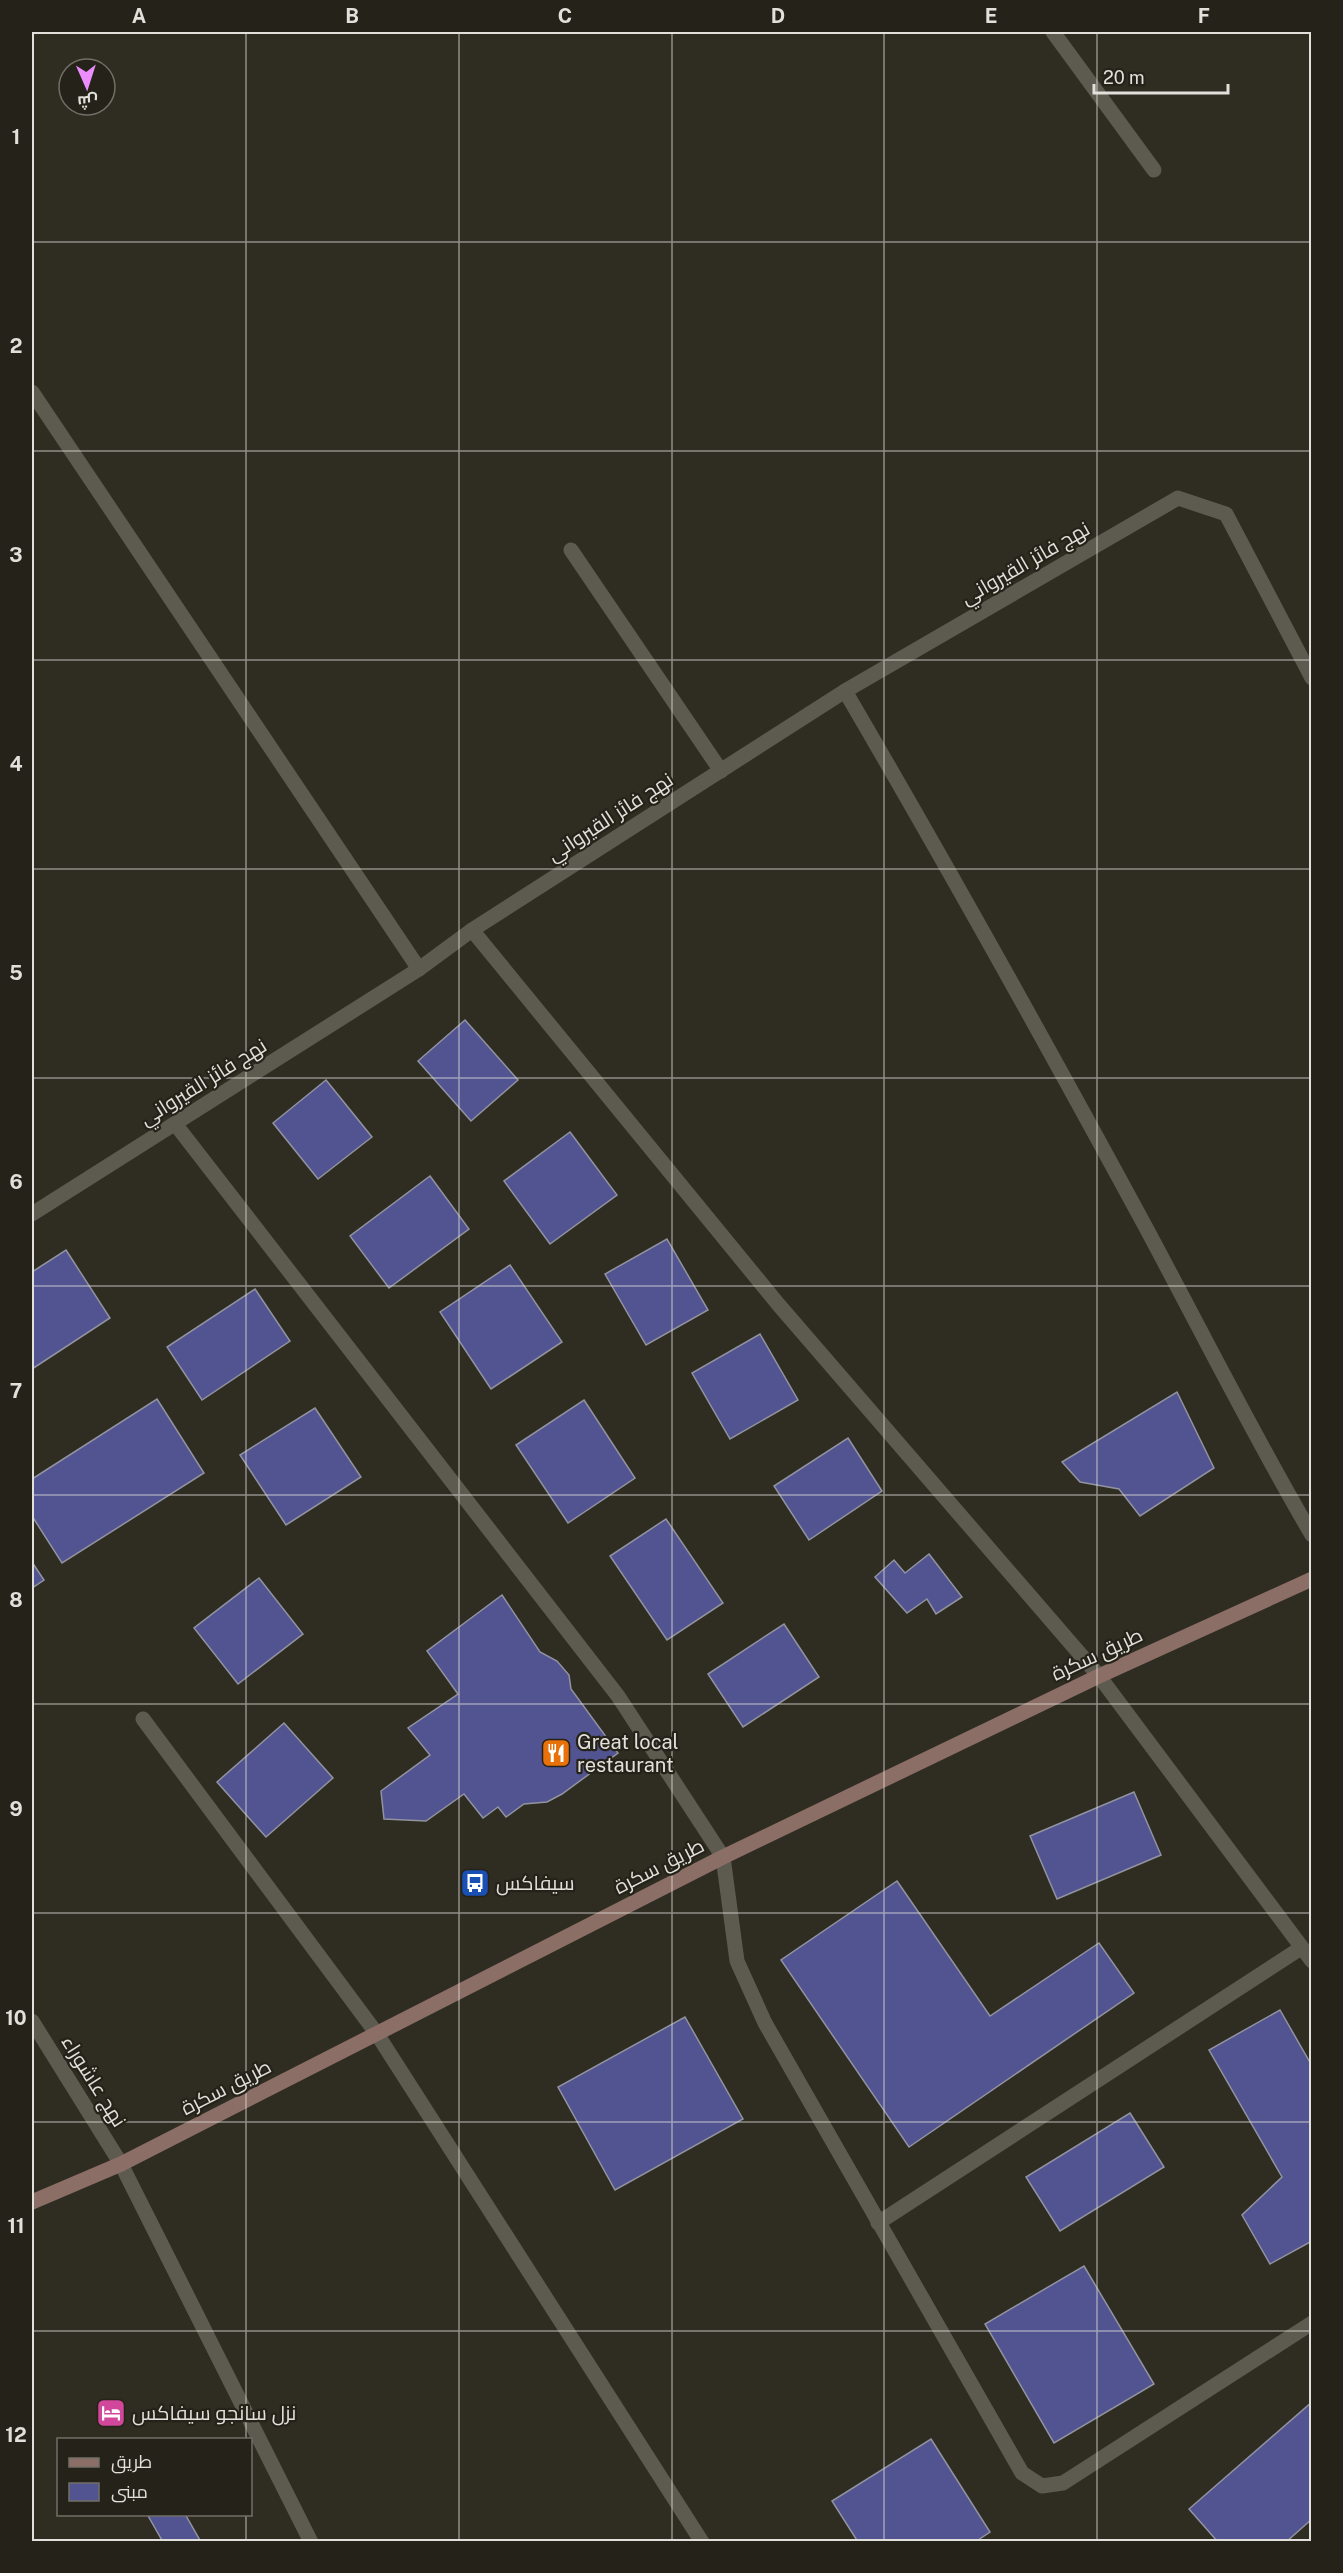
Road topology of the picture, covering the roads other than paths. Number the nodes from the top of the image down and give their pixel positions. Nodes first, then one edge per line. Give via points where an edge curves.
1 (1053, 32) edge
2 (1154, 170) dead end
3 (32, 392) edge
4 (571, 550) dead end
5 (1311, 678) edge
6 (845, 692) junction
7 (721, 771) junction
8 (472, 930) junction
9 (419, 969) junction
10 (176, 1125) junction
11 (32, 1215) edge
12 (1311, 1535) edge
13 (1311, 1579) edge
14 (1099, 1676) junction
15 (143, 1719) dead end
16 (723, 1857) junction
17 (1301, 1948) junction
18 (1311, 1961) edge
19 (32, 2021) edge
20 (377, 2034) junction
21 (121, 2164) junction
22 (32, 2202) edge
23 (878, 2223) junction
24 (1311, 2323) edge
25 (311, 2541) edge
26 (702, 2541) edge

1 - 2 street
3 - 9 street
4 - 7 street
5 - 6 street, نهج فائز القيرواني via 1226,514 1178,498
6 - 7 street, نهج فائز القيرواني
6 - 12 street via 943,858
7 - 8 street, نهج فائز القيرواني
8 - 9 street, نهج فائز القيرواني
8 - 14 street via 778,1304
9 - 10 street, نهج فائز القيرواني
10 - 11 street, نهج فائز القيرواني
10 - 16 street via 618,1696
13 - 14 main road, طريق سكرة
14 - 16 main road, طريق سكرة
14 - 17 street
15 - 20 street
16 - 20 main road, طريق سكرة
16 - 23 street via 737,1961 765,2023
17 - 18 street
17 - 23 street
19 - 21 street, نهج عاشوراء
20 - 21 main road, طريق سكرة
20 - 26 street
21 - 22 main road, طريق سكرة
21 - 25 street, نهج عاشوراء
23 - 24 street via 1022,2473 1042,2486 1063,2483

